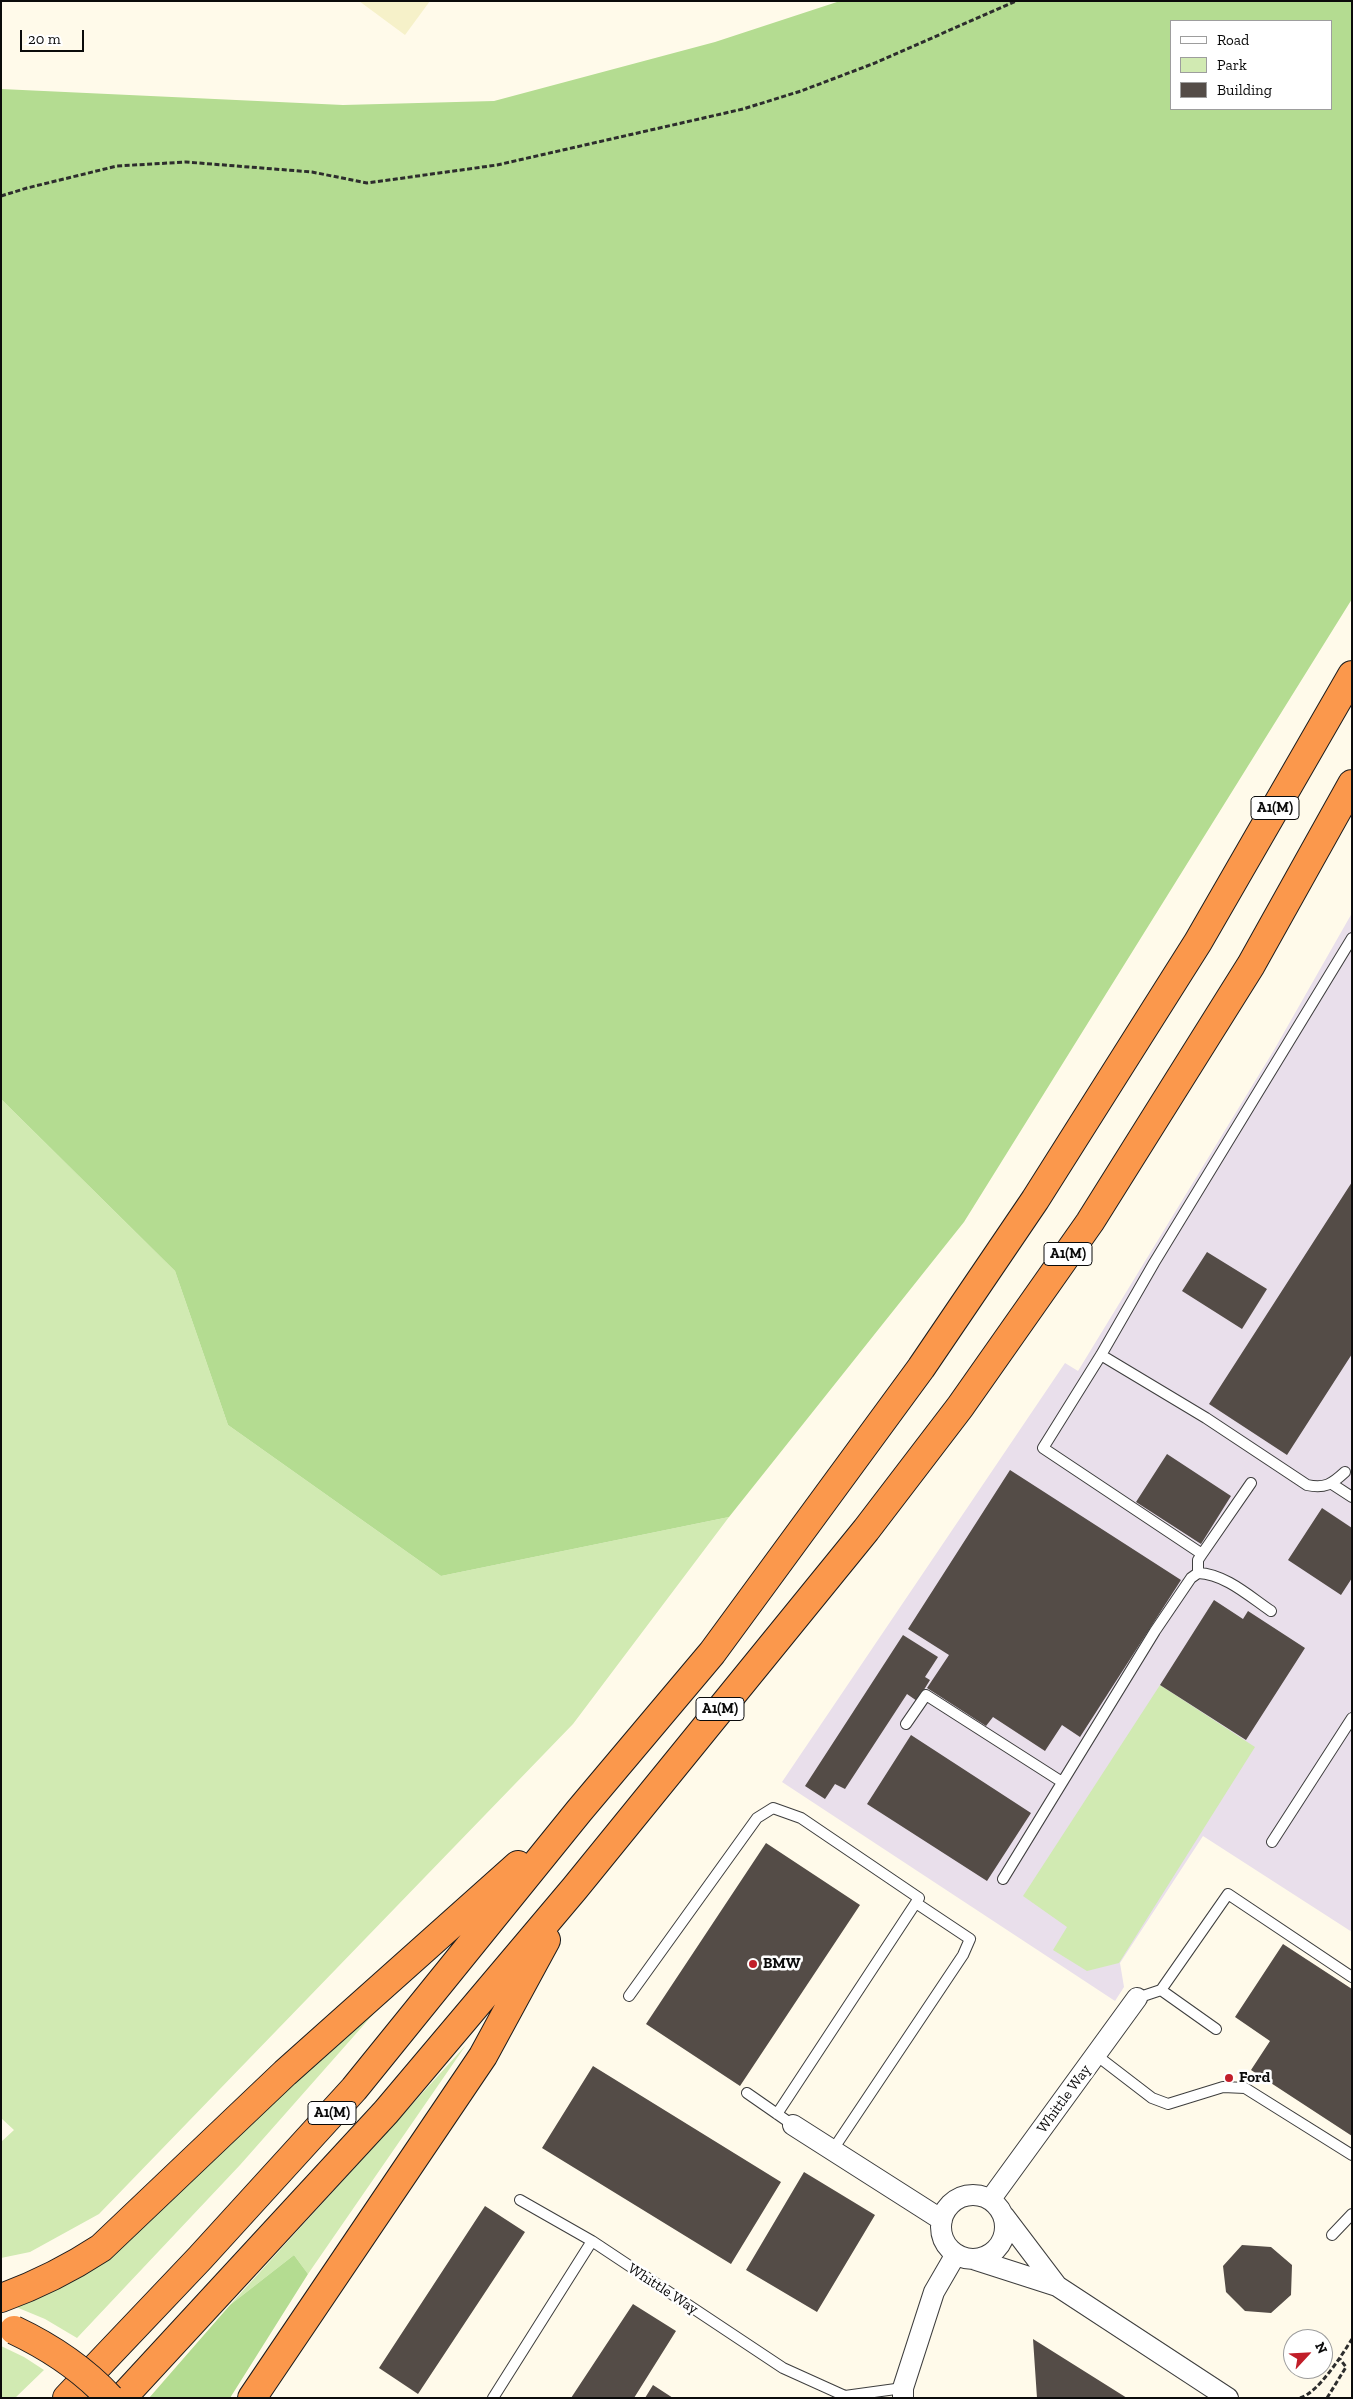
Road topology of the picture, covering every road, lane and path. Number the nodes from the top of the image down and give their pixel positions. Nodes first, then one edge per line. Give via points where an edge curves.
1 (1016, 1) edge
2 (1, 196) edge
3 (1352, 674) edge
4 (1352, 784) edge
5 (1352, 938) edge
6 (1101, 1355) junction
7 (1345, 1472) dead end
8 (1252, 1483) dead end
9 (1332, 1484) junction
10 (1352, 1497) edge
11 (1202, 1554) junction
12 (1198, 1573) junction
13 (1271, 1611) dead end
14 (1352, 1718) edge
15 (906, 1724) dead end
16 (1062, 1782) junction
17 (578, 1811) junction
18 (1272, 1842) dead end
19 (1003, 1879) dead end
20 (574, 1888) junction
21 (916, 1903) junction
22 (1352, 1977) edge
23 (1162, 1990) junction
24 (630, 1996) dead end
25 (1138, 1998) joint
26 (1216, 2029) dead end
27 (1096, 2055) junction
28 (747, 2094) dead end
29 (785, 2119) junction
30 (832, 2151) junction
31 (1352, 2155) edge
32 (520, 2200) dead end
33 (990, 2200) junction
34 (1352, 2214) edge
35 (1004, 2216) junction
36 (942, 2220) junction
37 (1332, 2235) dead end
38 (592, 2242) junction
39 (965, 2256) junction
40 (1057, 2286) junction
41 (1, 2298) edge
42 (7, 2328) edge
43 (1352, 2339) edge
44 (1340, 2359) junction
45 (903, 2393) edge
46 (1303, 2397) edge
47 (67, 2398) edge
48 (110, 2398) edge
49 (122, 2398) edge
50 (252, 2398) edge
51 (494, 2398) edge
52 (1228, 2398) edge
53 (1327, 2398) edge

1 - 2 path via 801,92 744,110 497,165 367,183 312,172 176,162 118,166
3 - 17 highway, A1(M) via 1198,942 1035,1200 921,1368 712,1653
4 - 20 highway, A1(M) via 1251,965 1090,1222 960,1408 866,1530
5 - 6 lane
6 - 9 lane via 1206,1418 1307,1485 1320,1488
6 - 11 lane via 1043,1448
7 - 9 lane
8 - 11 lane
9 - 10 lane
11 - 12 lane via 1198,1560
12 - 13 lane via 1218,1578
12 - 16 lane via 1191,1578 1155,1630
14 - 18 lane
15 - 16 lane via 926,1695
16 - 19 lane
17 - 41 highway, A1(M) via 285,2073 101,2248 52,2277
17 - 47 highway, A1(M) via 354,2089
20 - 49 highway, A1(M) via 386,2112
20 - 50 highway, A1(M) via 483,2056
21 - 24 lane via 919,1898 801,1818 773,1808 756,1818
21 - 29 lane
21 - 30 lane via 970,1939 963,1955
22 - 23 lane via 1228,1894
23 - 25 lane
23 - 26 lane
25 - 27 street, Whittle Way
27 - 31 lane via 1152,2098 1168,2104 1222,2086 1245,2088
27 - 33 street, Whittle Way
28 - 29 lane
29 - 30 street
30 - 36 street
32 - 38 lane, Whittle Way
33 - 35 street
33 - 36 street via 971,2195 961,2197 952,2203
34 - 37 lane
35 - 39 street via 1004,2238 998,2248 991,2254
35 - 40 street
36 - 39 street via 944,2239
38 - 45 lane, Whittle Way via 783,2368 845,2396
38 - 51 lane
39 - 40 street
39 - 45 street, Whittle Way via 934,2292
40 - 52 street
42 - 48 highway, bridge via 40,2342 63,2357
43 - 44 path
44 - 46 path
44 - 53 path via 1346,2368

